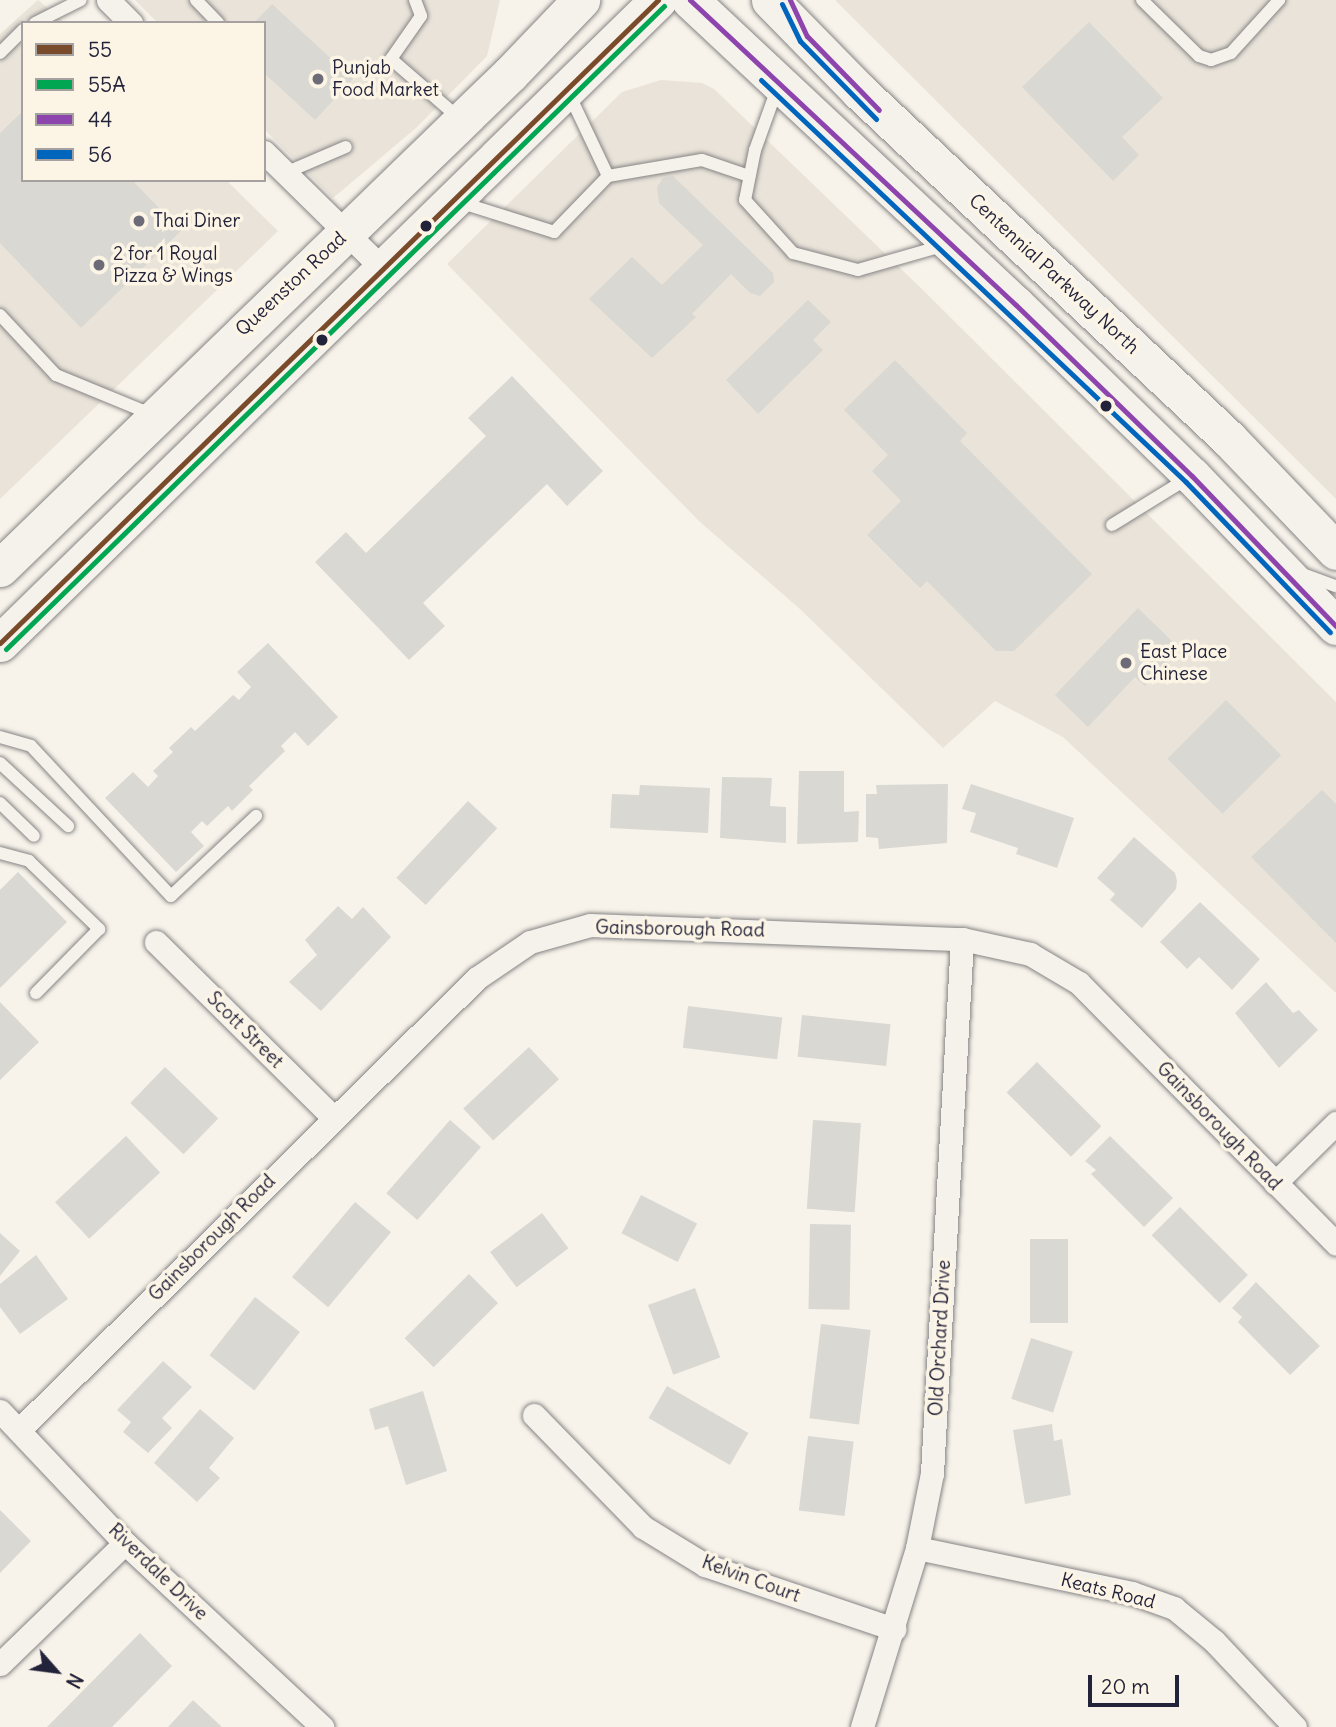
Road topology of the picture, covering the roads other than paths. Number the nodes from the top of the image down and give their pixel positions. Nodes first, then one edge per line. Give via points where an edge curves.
1 (81, 0) edge
2 (108, 0) edge
3 (196, 0) edge
4 (415, 0) edge
5 (581, 0) edge
6 (658, 0) edge
7 (690, 0) edge
8 (770, 0) edge
9 (790, 0) edge
10 (1142, 0) edge
11 (1279, 0) edge
12 (39, 21) edge
13 (129, 21) edge
14 (216, 21) edge
15 (21, 32) edge
16 (807, 36) junction
17 (0, 54) edge
18 (778, 85) junction
19 (567, 91) junction
20 (462, 121) junction
21 (346, 147) dead end
22 (266, 154) edge
23 (285, 173) junction
24 (608, 176) junction
25 (749, 176) junction
26 (452, 200) junction
27 (345, 233) junction
28 (949, 244) junction
29 (382, 267) junction
30 (0, 315) edge
31 (150, 419) junction
32 (1192, 476) junction
33 (1112, 525) dead end
34 (1336, 551) edge
35 (1270, 558) junction
36 (0, 568) edge
37 (1336, 586) edge
38 (1336, 626) edge
39 (0, 643) edge
40 (0, 737) edge
41 (0, 763) edge
42 (0, 803) edge
43 (256, 816) dead end
44 (68, 826) dead end
45 (34, 835) dead end
46 (0, 853) edge
47 (962, 939) junction
48 (156, 942) dead end
49 (36, 993) dead end
50 (333, 1117) junction
51 (1336, 1123) edge
52 (1275, 1183) junction
53 (1336, 1244) edge
54 (0, 1411) edge
55 (534, 1415) dead end
56 (19, 1430) junction
57 (125, 1543) junction
58 (917, 1548) junction
59 (894, 1629) junction
60 (0, 1664) edge
61 (322, 1727) edge
62 (862, 1727) edge
63 (1295, 1727) edge

1 - 12 lane
2 - 13 street
3 - 14 lane
4 - 20 lane via 421,16 391,59
5 - 20 main road, Queenston Road
6 - 19 main road
7 - 18 main road
8 - 16 main road, Centennial Parkway North
9 - 16 main road
10 - 11 lane via 1199,56 1211,60 1231,53
15 - 17 lane
16 - 34 main road, Centennial Parkway North via 859,91 1229,439
18 - 25 lane
18 - 28 main road
19 - 24 lane
19 - 26 main road
20 - 27 main road, Queenston Road
21 - 23 lane
22 - 23 street
23 - 27 street
24 - 25 lane via 702,160
24 - 26 lane via 554,232
25 - 28 lane via 745,200 793,253 858,270
26 - 29 main road
27 - 29 street
27 - 31 main road, Queenston Road
28 - 32 main road
29 - 39 main road via 204,448
30 - 31 lane via 56,375 141,410
31 - 36 main road, Queenston Road
32 - 33 lane
32 - 35 main road
35 - 37 lane
35 - 38 main road
40 - 43 lane via 31,746 172,896
41 - 44 lane
42 - 45 lane
46 - 49 lane via 29,860 99,929
47 - 50 street, Gainsborough Road via 606,924 530,942 477,978
47 - 52 street, Gainsborough Road via 1030,954 1079,983
47 - 58 street, Old Orchard Drive via 932,1474
48 - 50 street, Scott Street
50 - 56 street, Gainsborough Road
51 - 52 street
52 - 53 street, Gainsborough Road
54 - 56 street, Riverdale Drive
55 - 59 street, Kelvin Court via 643,1527 705,1565
56 - 57 street, Riverdale Drive
57 - 60 street
57 - 61 street, Riverdale Drive
58 - 59 street, Old Orchard Drive
58 - 63 street, Keats Road via 1132,1593 1174,1608 1214,1641
59 - 62 street, Old Orchard Drive

